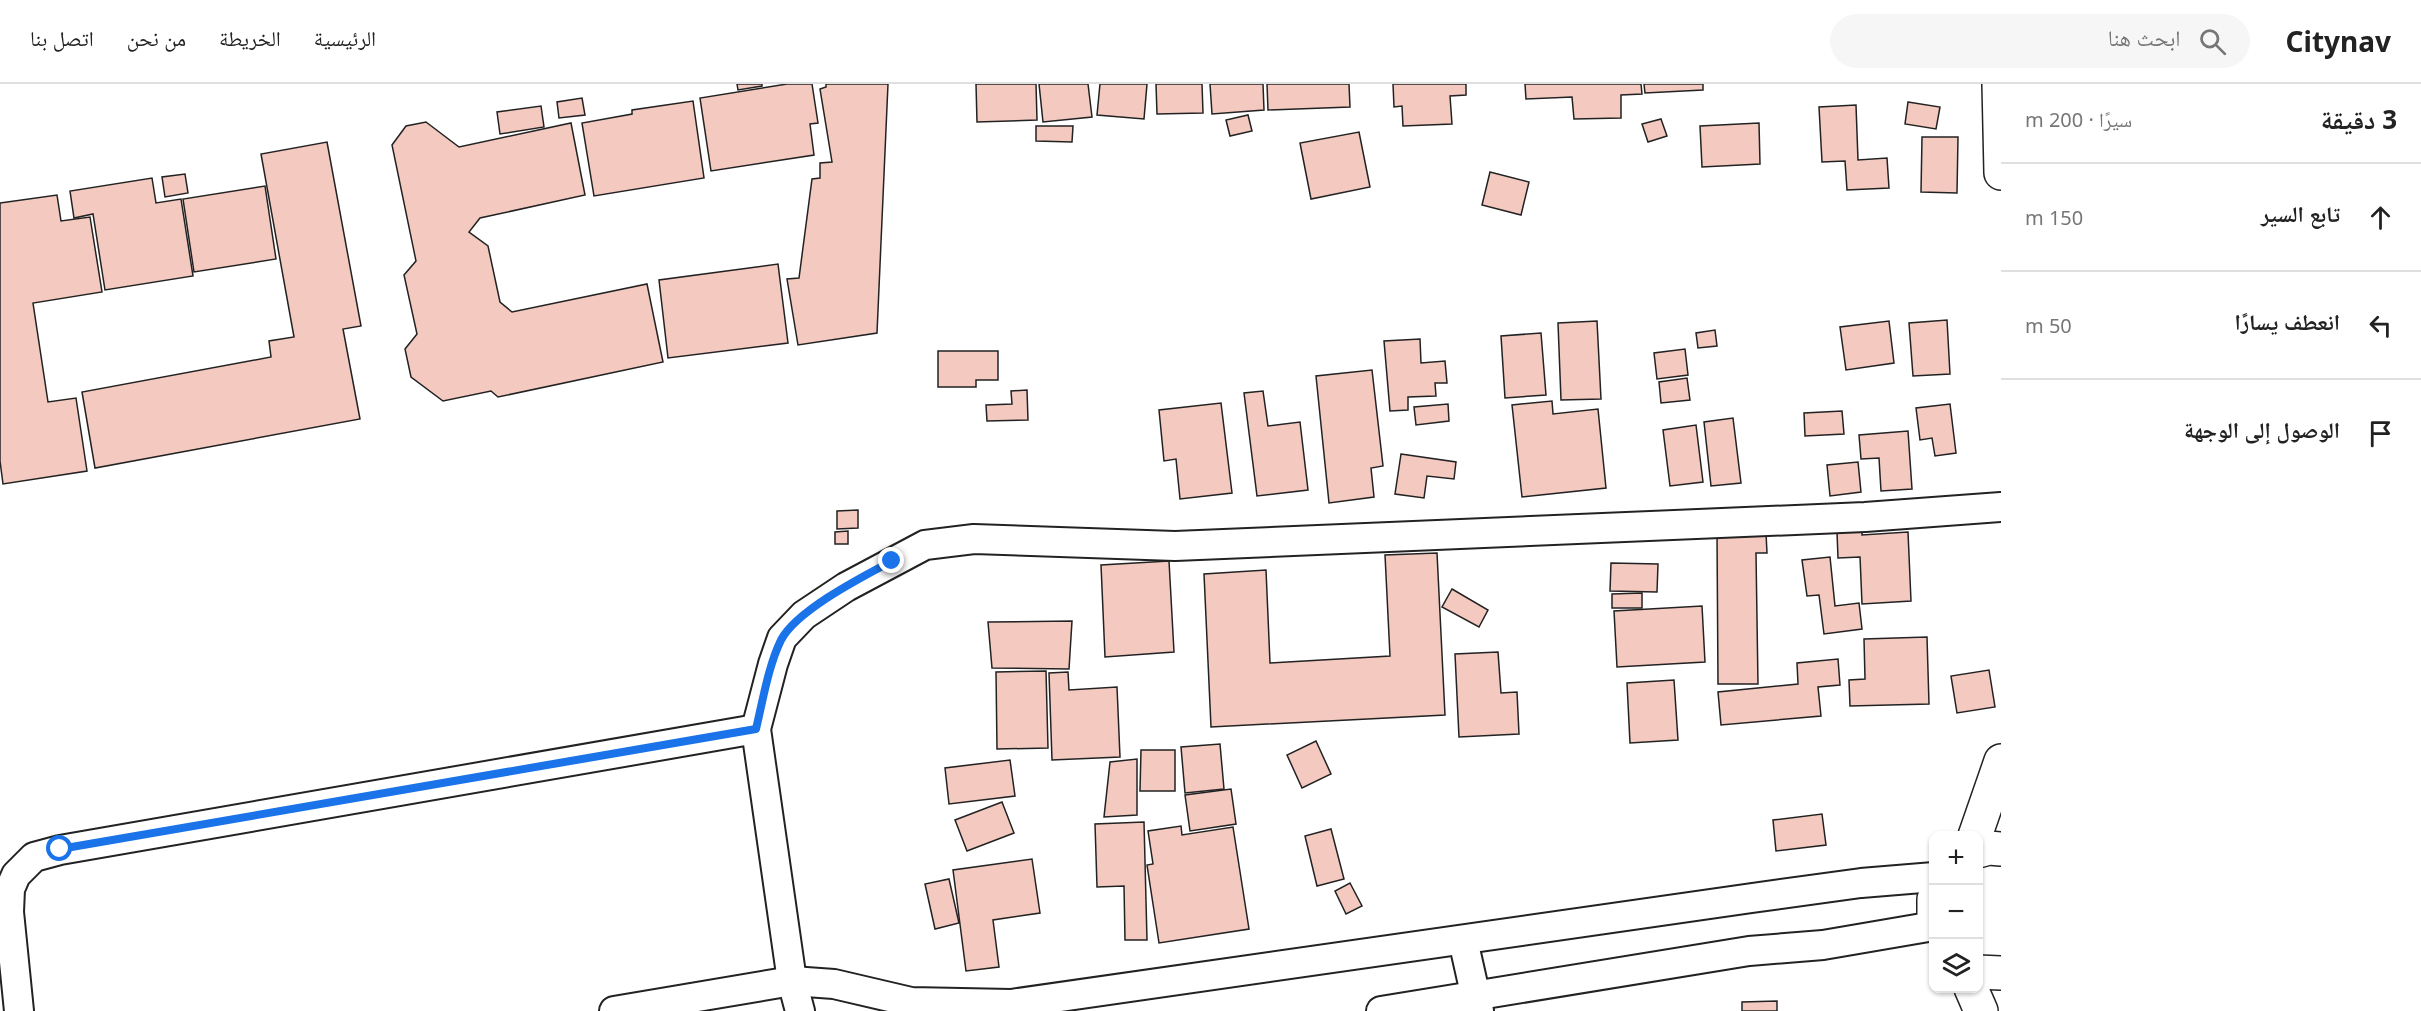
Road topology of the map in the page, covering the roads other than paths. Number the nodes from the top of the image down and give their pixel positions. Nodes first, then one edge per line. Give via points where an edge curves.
1 (1999, 84) edge
2 (2001, 173) edge
3 (2001, 507) edge
4 (756, 729) junction
5 (2001, 761) edge
6 (1977, 831) edge
7 (2001, 849) edge
8 (1983, 850) edge
9 (1929, 877) edge
10 (1929, 927) edge
11 (1463, 940) junction
12 (1983, 972) edge
13 (2001, 973) edge
14 (792, 981) junction
15 (1973, 993) edge
16 (1477, 1004) edge
17 (1011, 1008) edge
18 (19, 1011) edge
19 (614, 1011) edge
20 (800, 1011) edge
21 (1381, 1011) edge
22 (1981, 1011) edge

1 - 2 street
3 - 4 street via 1841,518 1175,546 974,539 925,545 846,586 789,630 773,664
4 - 14 street
4 - 18 street via 60,849 34,857 16,875 10,889
5 - 6 street
7 - 8 street
9 - 11 street via 1861,883
10 - 16 street via 1823,945 1749,951
11 - 16 street
11 - 17 street
12 - 13 street
14 - 17 street via 834,984 911,1002
14 - 19 street
14 - 20 street
15 - 22 street
16 - 21 street

